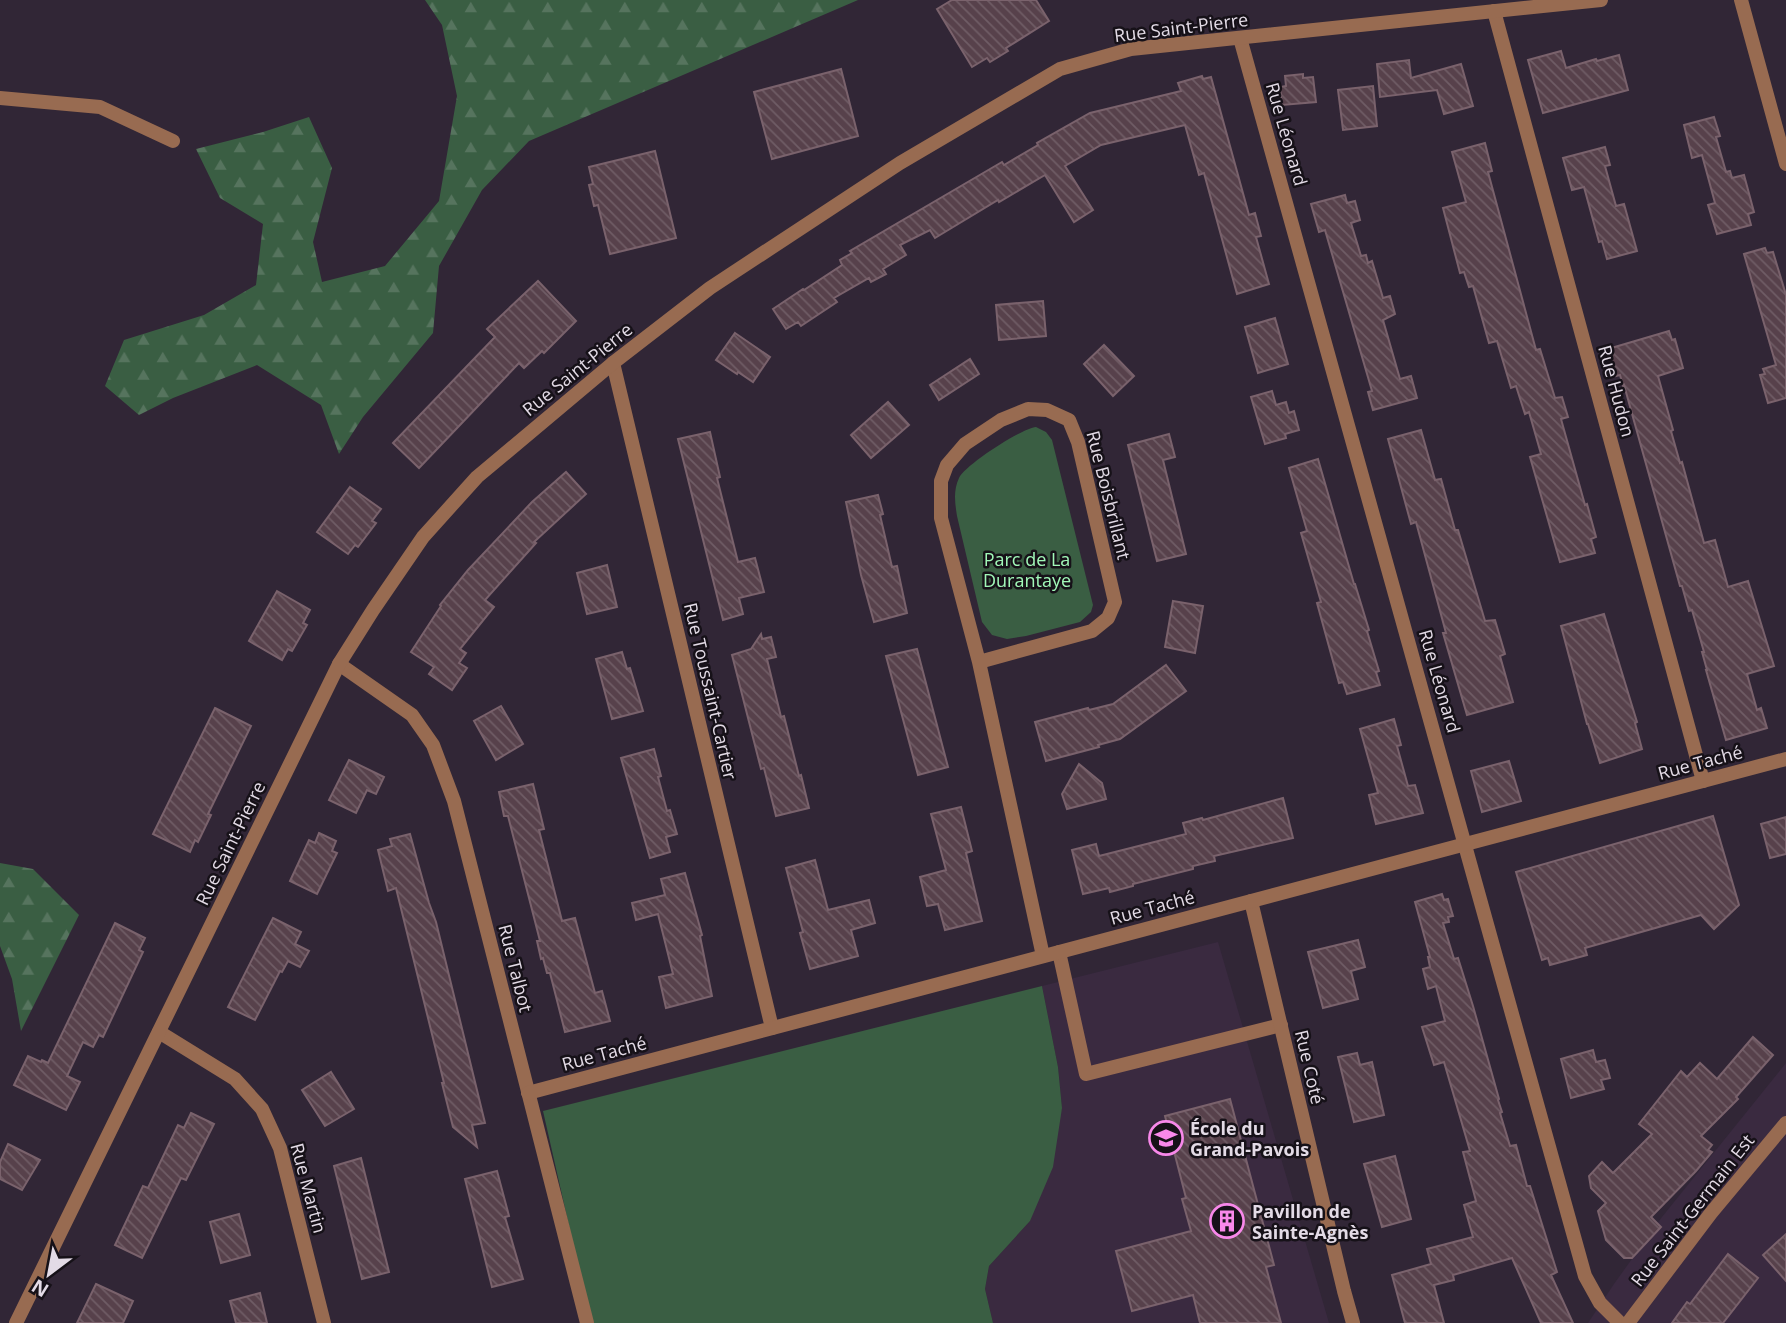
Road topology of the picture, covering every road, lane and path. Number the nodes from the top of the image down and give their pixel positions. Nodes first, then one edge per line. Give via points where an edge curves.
1 (1601, 0) edge
2 (1741, 0) edge
3 (1494, 11) junction
4 (1240, 38) junction
5 (0, 98) edge
6 (173, 141) dead end
7 (1786, 164) edge
8 (613, 363) junction
9 (979, 662) junction
10 (339, 664) junction
11 (1786, 759) edge
12 (1703, 781) junction
13 (1466, 844) junction
14 (1251, 901) junction
15 (1059, 952) junction
16 (1043, 956) junction
17 (1281, 1025) junction
18 (772, 1028) junction
19 (159, 1032) junction
20 (528, 1093) junction
21 (1786, 1123) edge
22 (16, 1323) edge
23 (324, 1323) edge
24 (587, 1323) edge
25 (1353, 1323) edge
26 (1620, 1323) edge
27 (1629, 1323) edge

1 - 3 street, Rue Saint-Pierre
2 - 7 street
3 - 4 street, Rue Saint-Pierre
3 - 12 street, Rue Hudon
4 - 8 street, Rue Saint-Pierre via 1131,49 1060,69 900,163 710,288
4 - 13 street, Rue Léonard
5 - 6 street via 100,107
8 - 10 street, Rue Saint-Pierre via 477,477 424,537
8 - 18 street, Rue Toussaint-Cartier
9 - 9 street, Rue Boisbrillant via 1092,631 1108,618 1115,602 1078,442 1069,420 1047,410 1028,409 1001,420 965,444 947,465 941,481 941,518
9 - 16 street, Rue Boisbrillant
10 - 19 street, Rue Saint-Pierre
10 - 20 street, Rue Talbot via 412,715 433,745 454,801
11 - 12 street, Rue Taché
12 - 13 street, Rue Taché
13 - 14 street, Rue Taché
13 - 26 street, Rue Léonard via 1585,1276 1600,1303
14 - 15 street, Rue Taché
14 - 17 street, Rue Coté
15 - 16 street, Rue Taché
15 - 17 street via 1086,1074
16 - 18 street, Rue Taché
17 - 25 street, Rue Coté
18 - 20 street, Rue Taché
19 - 22 street, Rue Saint-Pierre
19 - 23 street, Rue Martin via 235,1079 262,1109 280,1148
20 - 24 street, Rue Talbot
21 - 27 street, Rue Saint-Germain Est

